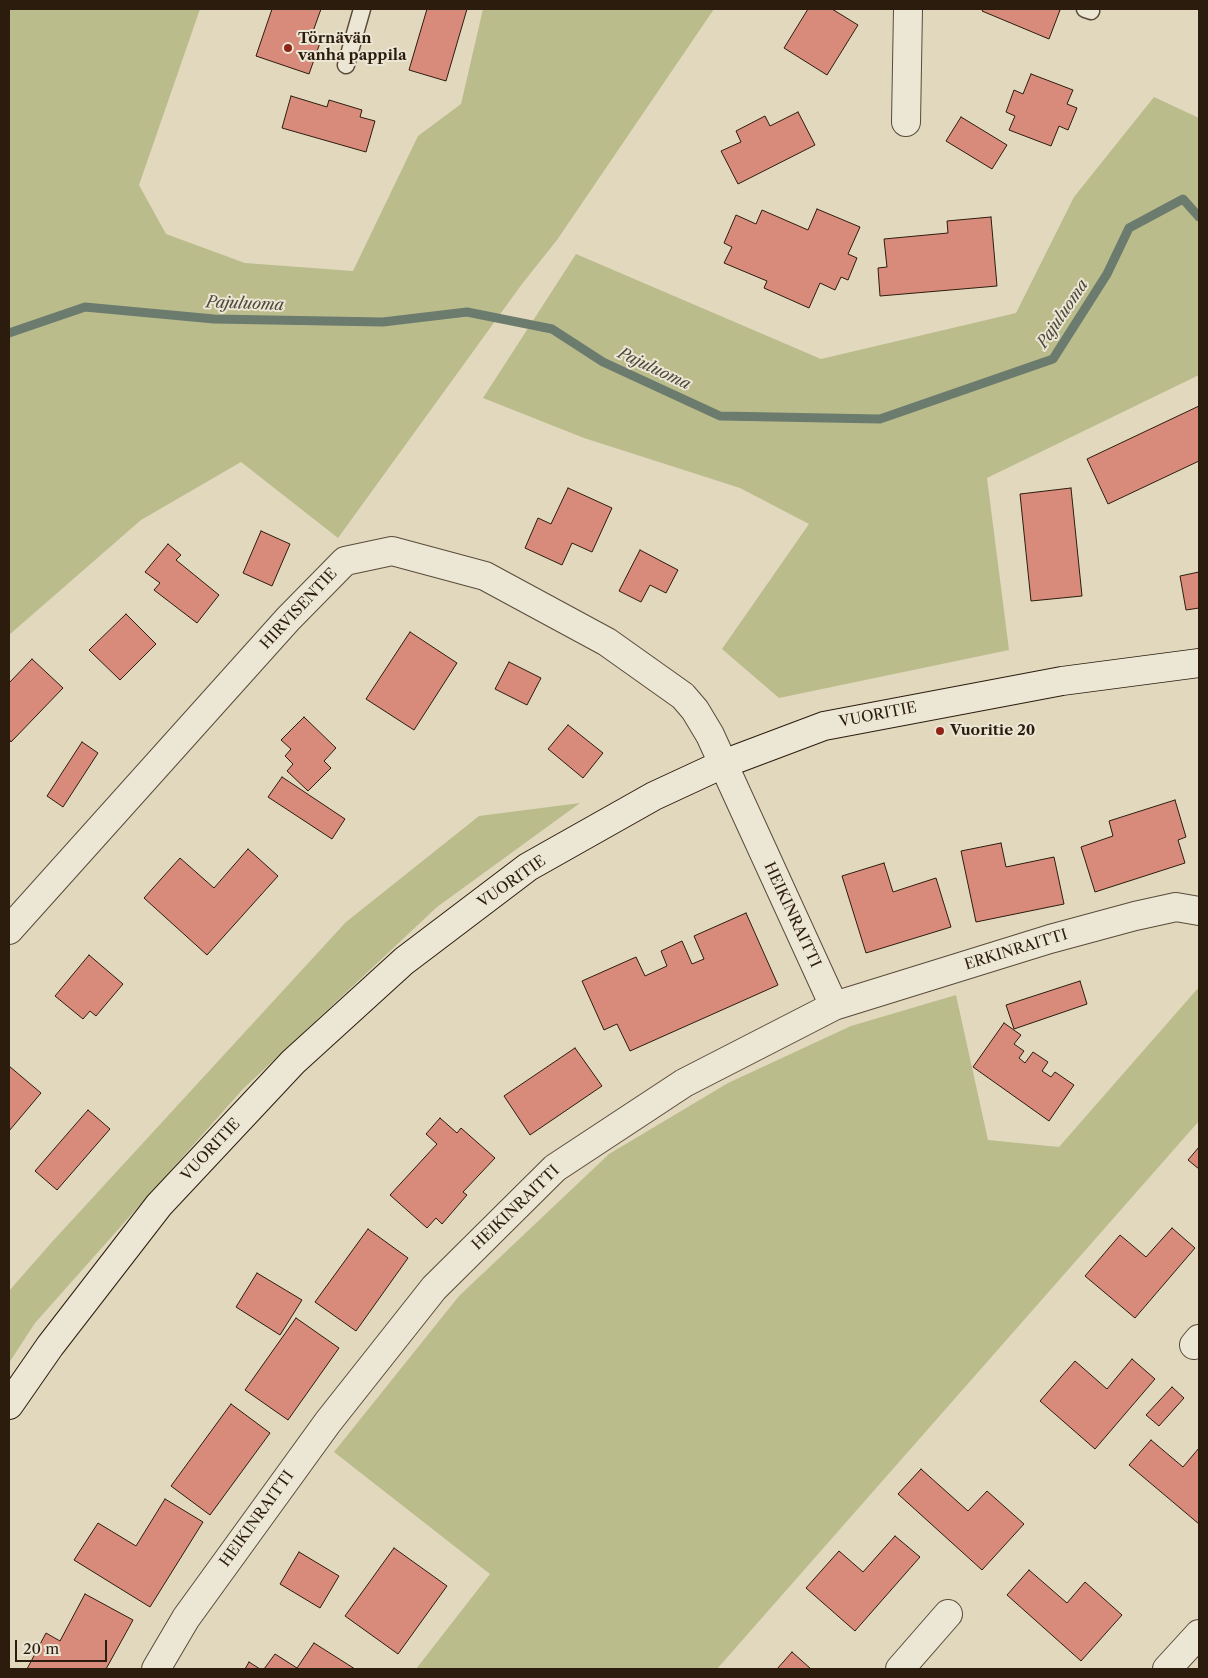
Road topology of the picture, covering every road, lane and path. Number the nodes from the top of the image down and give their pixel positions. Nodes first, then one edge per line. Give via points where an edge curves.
1 (362, 9) edge
2 (908, 9) edge
3 (346, 65) dead end
4 (906, 122) dead end
5 (1199, 663) edge
6 (723, 764) junction
7 (1199, 911) edge
8 (9, 930) edge
9 (834, 1006) junction
10 (9, 1405) edge
11 (948, 1614) dead end
12 (1199, 1634) edge
13 (156, 1669) edge
14 (900, 1669) edge
15 (1168, 1669) edge

1 - 3 lane
2 - 4 street
5 - 6 street, VUORITIE via 1062,681 824,726
6 - 8 street, HIRVISENTIE via 710,735 683,696 607,642 485,576 392,551 345,561 288,619
6 - 9 street, HEIKINRAITTI
6 - 10 street, VUORITIE via 654,796 528,867 397,968 293,1062 159,1205 50,1346
7 - 9 street, ERKINRAITTI via 1176,907 1135,916
9 - 13 street, HEIKINRAITTI via 684,1083 555,1168 434,1288 410,1318 328,1422 208,1587
11 - 14 street
12 - 15 street

